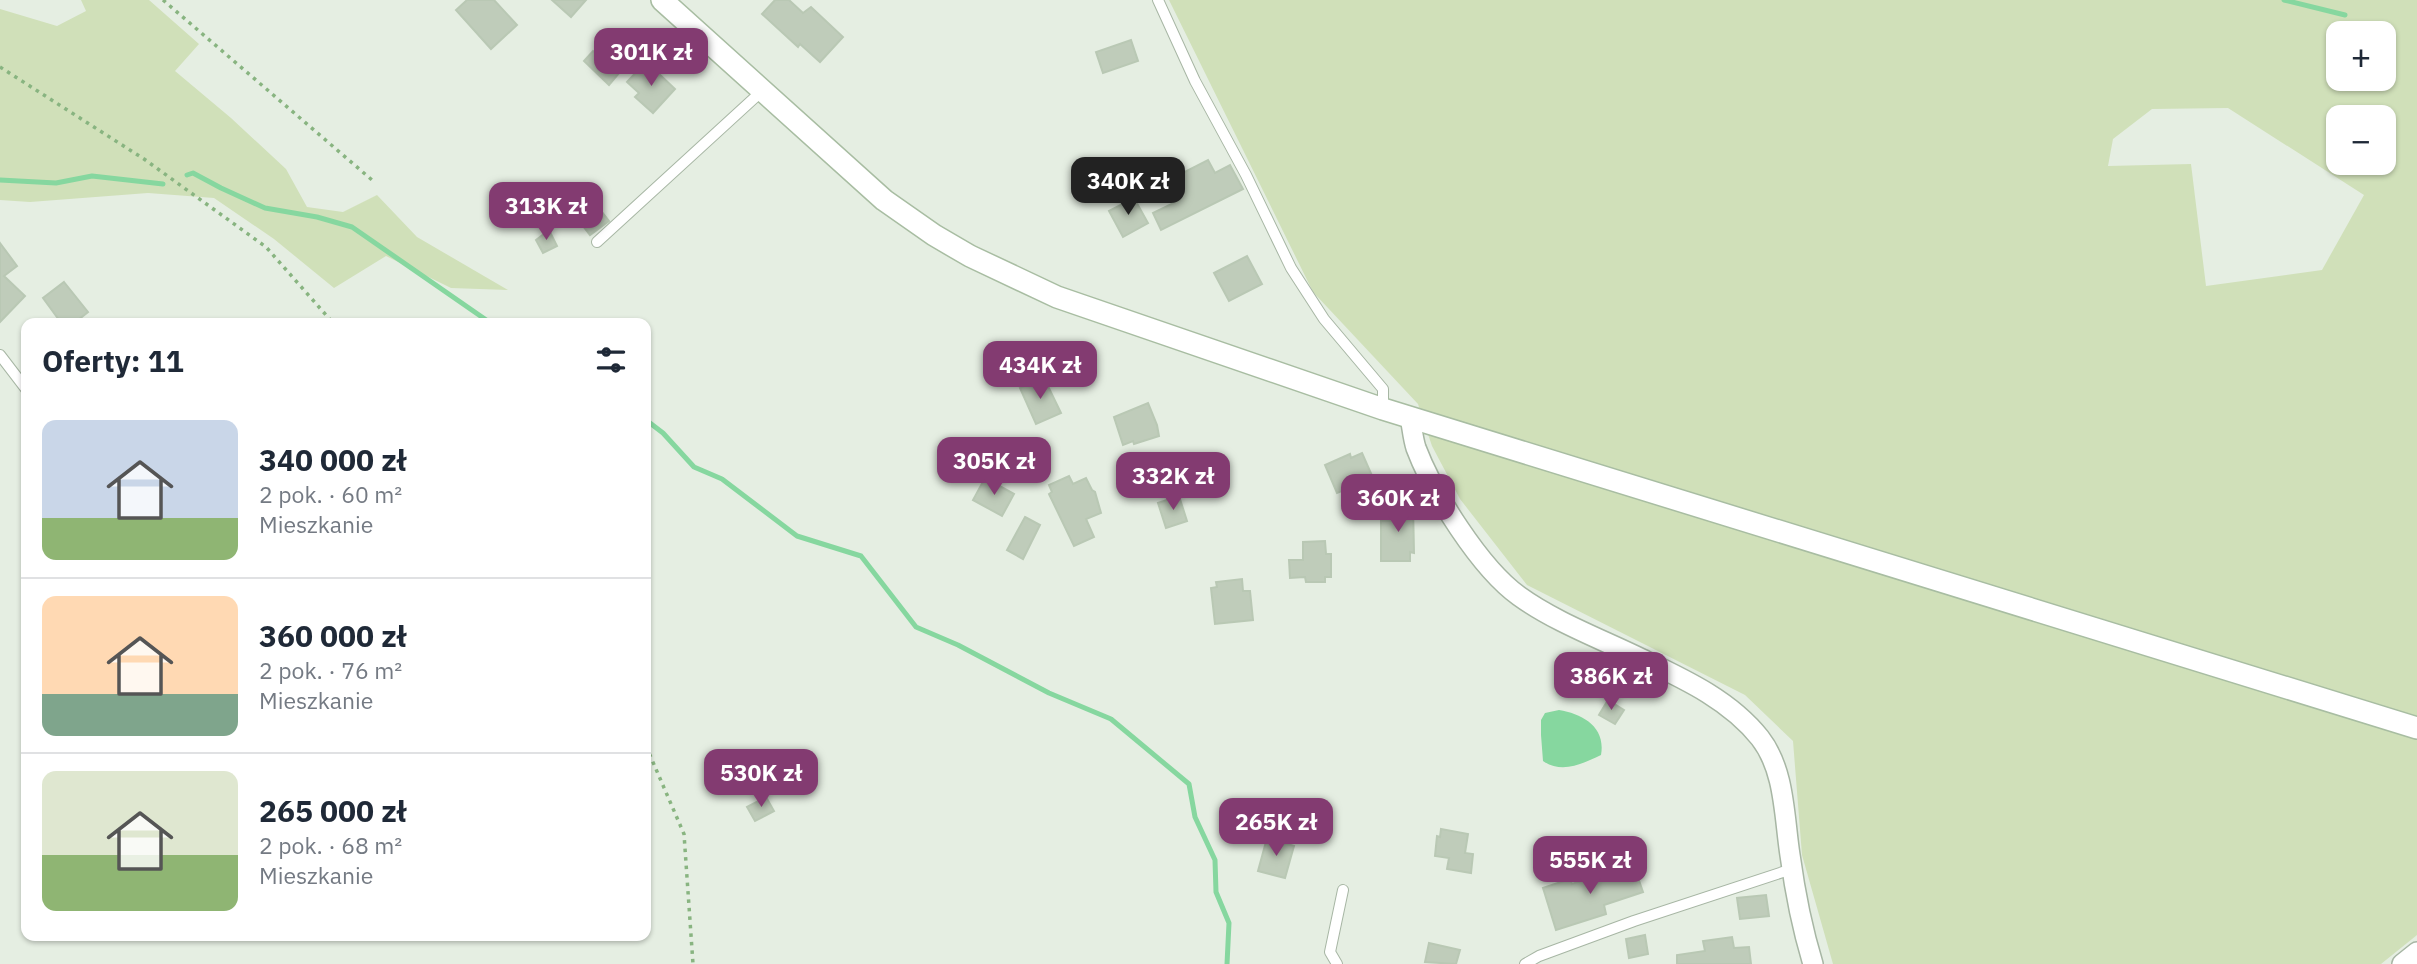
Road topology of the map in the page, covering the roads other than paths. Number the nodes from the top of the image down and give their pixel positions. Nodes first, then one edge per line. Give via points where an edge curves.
1 (662, 0) edge
2 (1158, 0) edge
3 (762, 91) junction
4 (597, 242) dead end
5 (0, 355) edge
6 (21, 382) edge
7 (1383, 409) junction
8 (1410, 417) junction
9 (2417, 727) edge
10 (1792, 869) junction
11 (1343, 890) dead end
12 (2417, 953) edge
13 (1337, 964) edge
14 (1525, 964) edge
15 (1813, 964) edge
16 (2402, 964) edge

1 - 3 street
2 - 7 lane via 1291,268 1324,319 1383,389
3 - 4 lane
3 - 7 street via 884,200 970,256 1057,297
5 - 6 lane
7 - 8 street
8 - 9 street
8 - 10 street via 1416,447 1447,508 1482,560 1518,595 1702,689 1737,713 1759,737 1773,757
10 - 14 lane via 1634,921
10 - 15 street
11 - 13 lane via 1330,951
12 - 16 street

